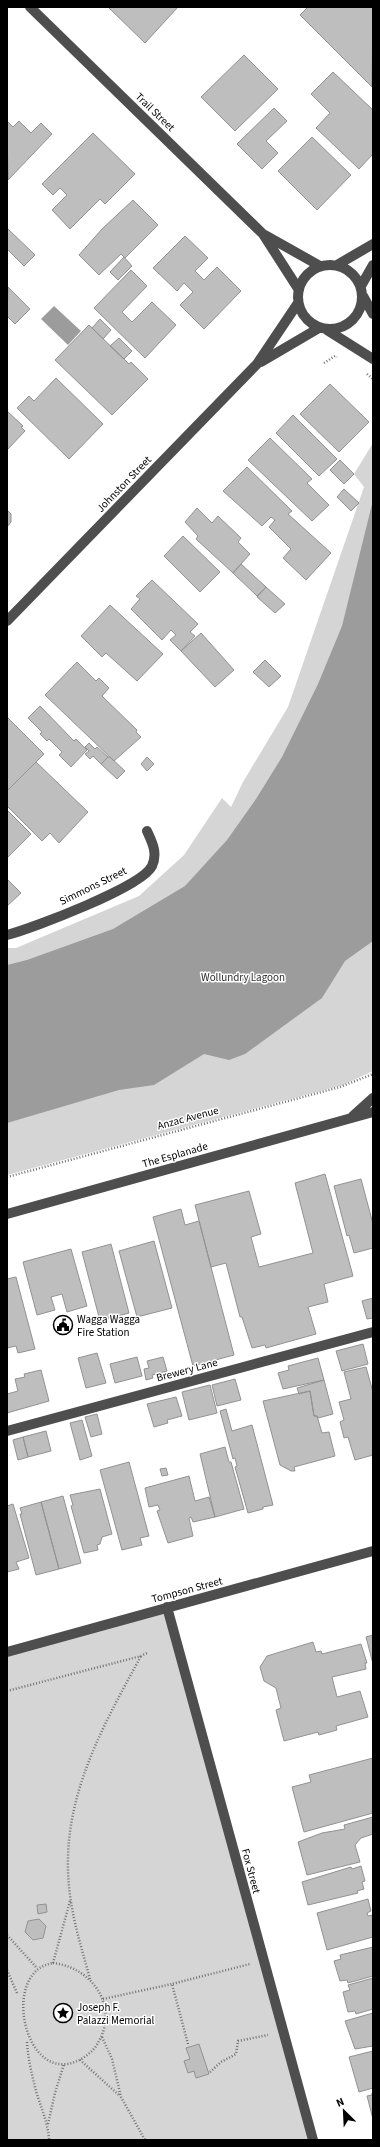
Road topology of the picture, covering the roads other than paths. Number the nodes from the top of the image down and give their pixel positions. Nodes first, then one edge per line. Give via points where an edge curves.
1 (30, 7) edge
2 (263, 234) junction
3 (373, 244) edge
4 (337, 265) junction
5 (373, 265) edge
6 (320, 266) junction
7 (361, 286) junction
8 (299, 290) junction
9 (363, 296) junction
10 (298, 303) junction
11 (373, 314) edge
12 (323, 329) junction
13 (373, 359) edge
14 (258, 364) junction
15 (7, 621) edge
16 (147, 831) dead end
17 (7, 935) edge
18 (373, 1098) edge
19 (373, 1112) edge
20 (350, 1119) junction
21 (7, 1214) edge
22 (373, 1332) edge
23 (7, 1431) edge
24 (373, 1550) edge
25 (167, 1607) junction
26 (7, 1652) edge
27 (313, 2140) edge

1 - 2 street, Trail Street
2 - 6 street, Trail Street
2 - 8 street, Trail Street
3 - 4 street
4 - 6 street
4 - 7 street via 347,269
5 - 7 street
6 - 8 street via 304,277
7 - 9 street
8 - 10 street
9 - 11 street
9 - 12 street via 356,317 348,325 338,329
10 - 12 street via 305,318
10 - 14 street, Johnston Street
12 - 13 street
12 - 14 street, Johnston Street
14 - 15 street, Johnston Street
16 - 17 street, Simmons Street via 155,850 155,859 145,874 110,894 38,925
18 - 20 street, The Esplanade
19 - 20 street, The Esplanade
20 - 21 street, The Esplanade
22 - 23 street, Brewery Lane
24 - 25 street, Tompson Street
25 - 26 street, Tompson Street
25 - 27 street, Fox Street

